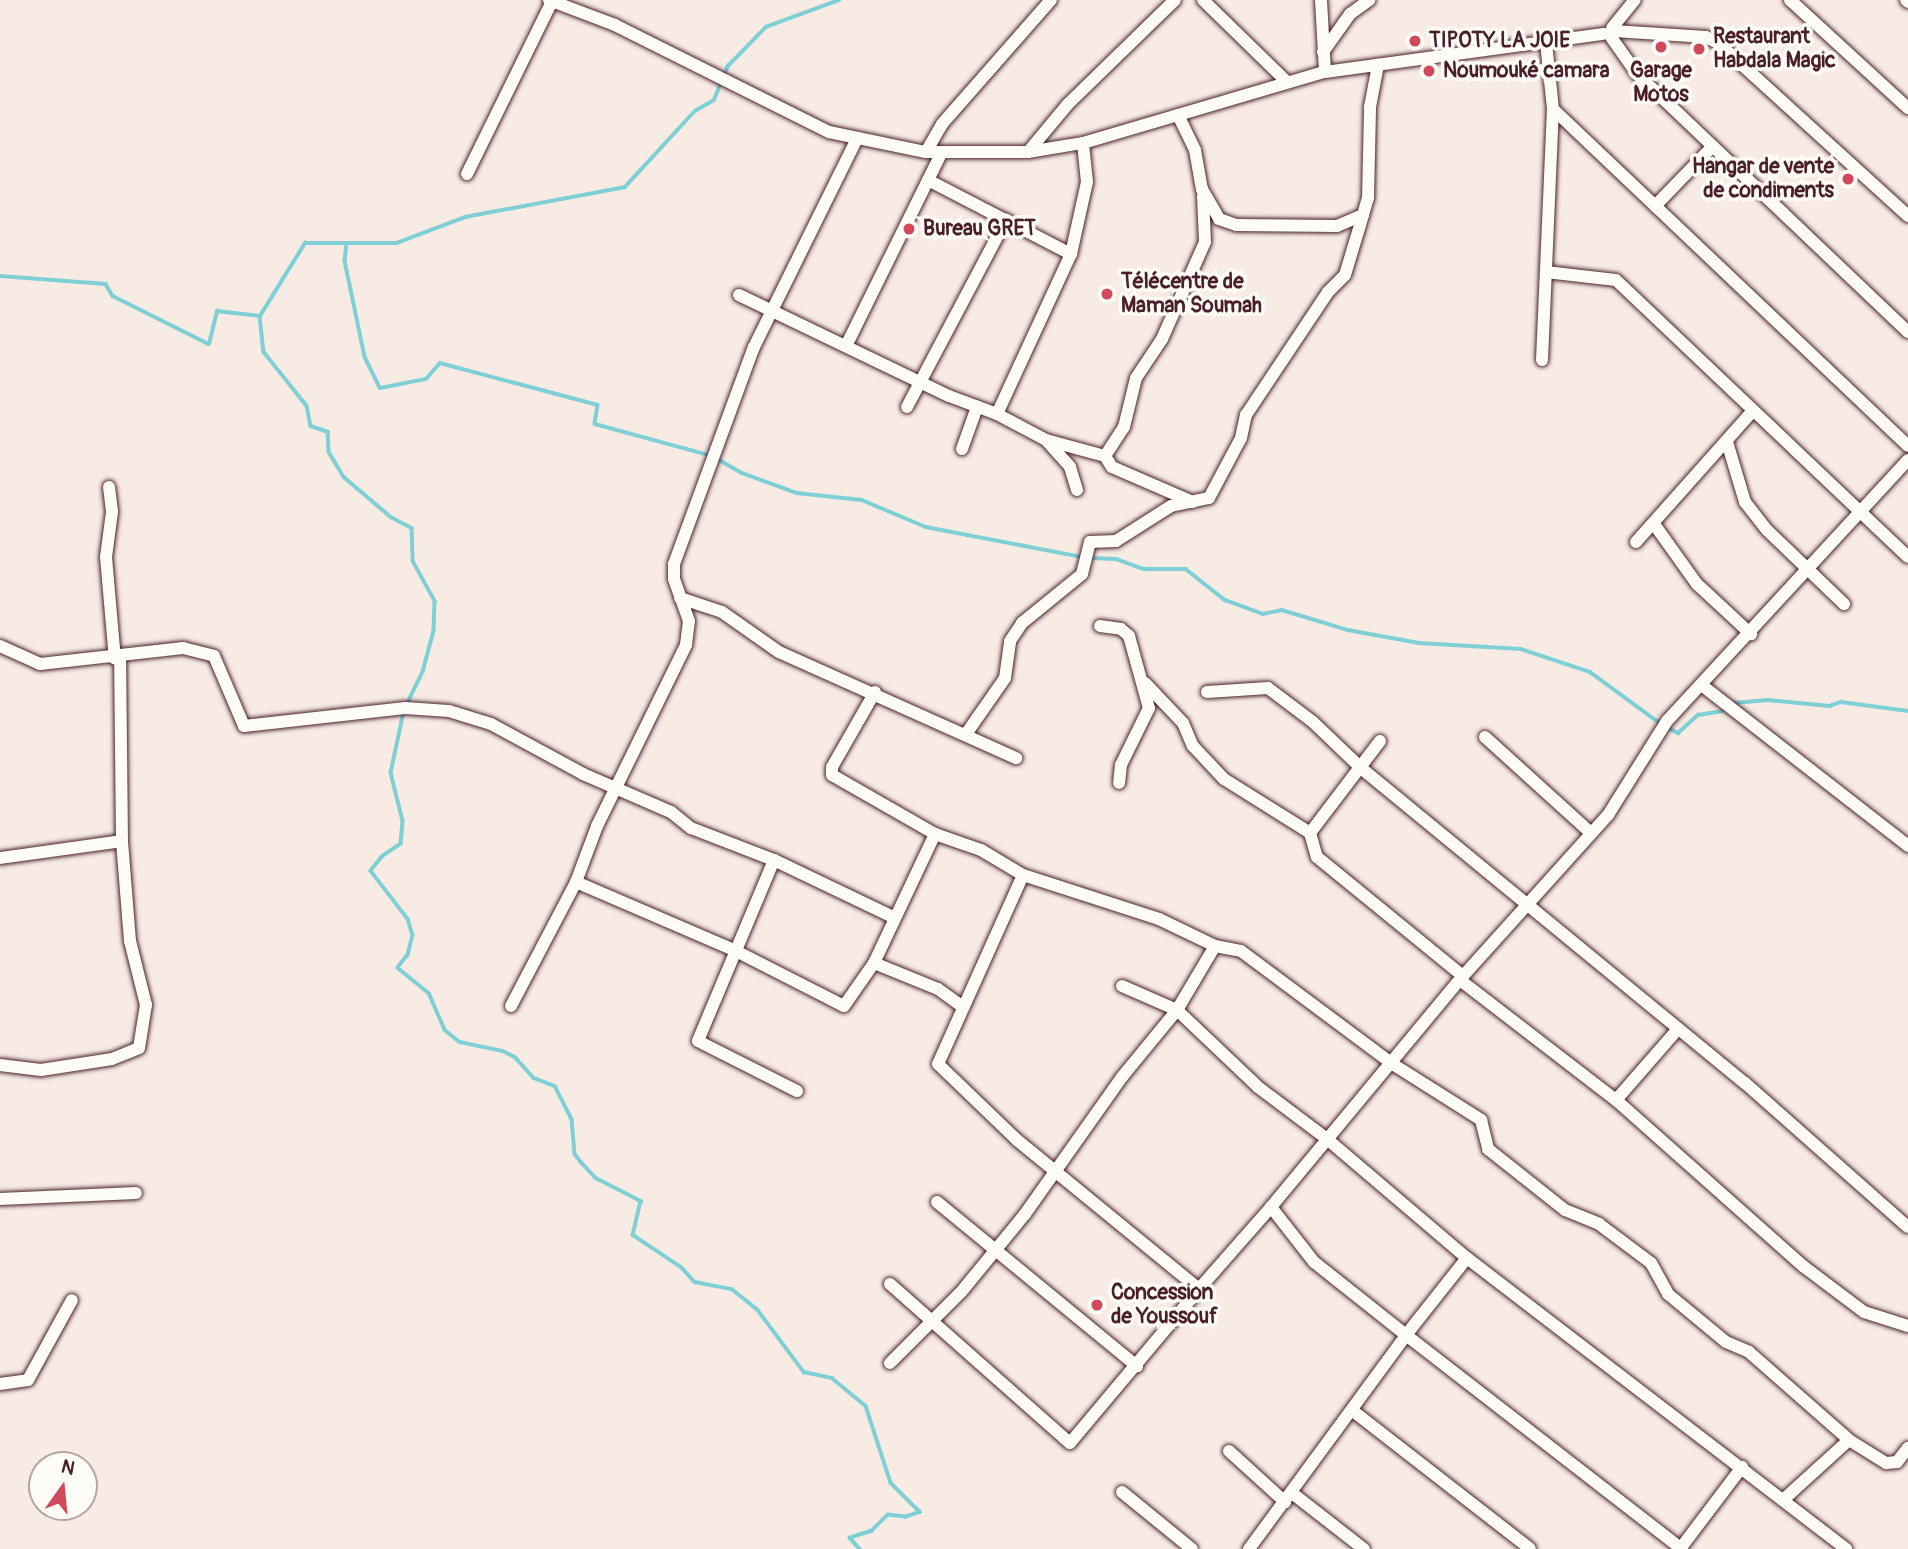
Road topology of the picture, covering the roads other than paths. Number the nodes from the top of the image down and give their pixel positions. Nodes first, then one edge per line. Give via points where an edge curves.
1 (1051, 0) edge
2 (1175, 0) edge
3 (1203, 0) edge
4 (1321, 0) edge
5 (1369, 0) edge
6 (1635, 0) edge
7 (1790, 0) edge
8 (551, 1) edge
9 (1610, 32) junction
10 (1546, 42) junction
11 (1323, 52) junction
12 (1378, 65) junction
13 (1325, 72) junction
14 (1287, 82) junction
15 (1908, 108) edge
16 (1553, 109) junction
17 (1178, 115) junction
18 (856, 141) junction
19 (1083, 143) junction
20 (1713, 146) junction
21 (926, 152) junction
22 (942, 152) junction
23 (1028, 152) junction
24 (467, 174) dead end
25 (928, 180) junction
26 (1202, 189) junction
27 (1655, 206) junction
28 (1363, 215) junction
29 (1908, 216) edge
30 (1006, 220) junction
31 (1071, 254) junction
32 (1546, 272) junction
33 (739, 295) dead end
34 (772, 311) junction
35 (1908, 332) edge
36 (847, 344) junction
37 (1542, 360) dead end
38 (921, 382) junction
39 (907, 407) dead end
40 (977, 407) junction
41 (1752, 412) junction
42 (997, 414) junction
43 (1046, 440) junction
44 (1727, 442) junction
45 (1908, 446) edge
46 (962, 449) dead end
47 (1105, 456) junction
48 (1908, 460) edge
49 (109, 486) dead end
50 (1077, 490) dead end
51 (1194, 502) junction
52 (1860, 514) junction
53 (1654, 524) junction
54 (1636, 542) dead end
55 (1908, 557) edge
56 (1808, 571) junction
57 (680, 598) junction
58 (1844, 604) dead end
59 (1100, 626) dead end
60 (1751, 634) junction
61 (0, 646) edge
62 (118, 658) junction
63 (1144, 683) junction
64 (1704, 687) junction
65 (875, 692) junction
66 (1207, 692) dead end
67 (966, 734) junction
68 (1485, 737) dead end
69 (1380, 741) dead end
70 (1016, 758) dead end
71 (1361, 768) junction
72 (1119, 783) dead end
73 (618, 788) junction
74 (1310, 833) junction
75 (1591, 833) junction
76 (935, 834) junction
77 (122, 841) junction
78 (1908, 846) edge
79 (0, 858) edge
80 (774, 860) junction
81 (1023, 875) junction
82 (576, 882) junction
83 (1527, 902) junction
84 (893, 917) junction
85 (1215, 946) junction
86 (734, 950) junction
87 (874, 963) junction
88 (1462, 978) junction
89 (1122, 986) dead end
90 (511, 1006) dead end
91 (963, 1006) junction
92 (1177, 1010) junction
93 (1677, 1030) junction
94 (1391, 1063) junction
95 (0, 1065) edge
96 (797, 1091) dead end
97 (1616, 1100) junction
98 (1326, 1139) junction
99 (1057, 1171) junction
100 (136, 1193) dead end
101 (0, 1199) edge
102 (937, 1202) dead end
103 (1271, 1207) junction
104 (1908, 1227) edge
105 (997, 1249) junction
106 (1467, 1258) junction
107 (890, 1284) dead end
108 (1199, 1289) junction
109 (72, 1300) dead end
110 (933, 1321) junction
111 (1908, 1326) edge
112 (1406, 1335) junction
113 (890, 1363) dead end
114 (1137, 1366) junction
115 (0, 1384) edge
116 (1353, 1411) junction
117 (1849, 1440) junction
118 (1908, 1448) edge
119 (1229, 1451) dead end
120 (1742, 1467) junction
121 (1122, 1492) dead end
122 (1289, 1498) junction
123 (1783, 1500) junction
124 (1192, 1549) edge
125 (1249, 1549) edge
126 (1364, 1549) edge
127 (1530, 1549) edge
128 (1681, 1549) edge
129 (1846, 1549) edge

1 - 21 street via 942,124
2 - 23 street via 1068,104
3 - 14 street
4 - 11 street
5 - 11 street via 1350,14
6 - 9 street
7 - 15 street
8 - 18 street via 615,25
8 - 24 street
9 - 10 street
9 - 20 street via 1637,74
9 - 29 street via 1706,37 1718,43
10 - 12 street
10 - 16 street
11 - 13 street
12 - 13 street
12 - 28 street via 1370,107 1370,175
13 - 14 street
14 - 17 street
16 - 27 street
16 - 32 street
17 - 19 street
17 - 26 street via 1195,149
18 - 21 street
18 - 34 street
19 - 23 street
19 - 31 street via 1087,182
20 - 27 street
20 - 35 street
21 - 22 street
22 - 23 street
22 - 25 street
25 - 30 street
25 - 36 street
26 - 28 street via 1219,219 1236,225 1337,226
26 - 47 street via 1208,224 1205,242 1162,339 1136,377 1124,428
27 - 45 street
28 - 51 street via 1345,275 1328,292 1246,415 1241,438 1209,498
30 - 31 street
30 - 38 street
31 - 42 street
32 - 37 street
32 - 41 street via 1616,280
33 - 34 street
34 - 36 street
34 - 57 street via 674,564
36 - 38 street
38 - 39 street
38 - 40 street
40 - 42 street
40 - 46 street
41 - 44 street
41 - 52 street
42 - 43 street
43 - 47 street
43 - 50 street via 1070,467
44 - 53 street
44 - 56 street via 1745,502
47 - 51 street via 1112,467
48 - 52 street
49 - 62 street via 112,512 106,557
51 - 67 street via 1171,506 1116,541 1090,542 1082,574 1021,623 1010,641 1005,678
52 - 55 street
52 - 56 street
53 - 54 street
53 - 60 street via 1697,584
56 - 58 street
56 - 60 street
57 - 65 street via 722,612 779,652
57 - 73 street via 689,621 686,645
59 - 63 street via 1121,629 1129,636
60 - 64 street
61 - 62 street via 40,664
62 - 73 street via 183,648 214,656 244,726 405,708 449,710 491,724 583,775
62 - 77 street
63 - 72 street via 1149,708 1121,765
63 - 74 street via 1183,723 1193,746 1224,779
64 - 75 street via 1665,726 1608,815
64 - 78 street
65 - 67 street
65 - 76 street via 832,767 832,775
66 - 71 street via 1268,688 1313,722
67 - 70 street
68 - 75 street
69 - 71 street
71 - 74 street
71 - 83 street
73 - 80 street via 671,812 691,828
73 - 82 street via 597,826
74 - 88 street via 1317,857
75 - 83 street
76 - 81 street via 981,850
76 - 84 street
77 - 79 street
77 - 95 street via 131,942 146,1005 139,1048 112,1059 41,1070
80 - 84 street
80 - 86 street
81 - 85 street via 1159,919
81 - 91 street
82 - 86 street
82 - 90 street
83 - 88 street
83 - 93 street
84 - 87 street
85 - 92 street
85 - 94 street via 1241,951
86 - 87 street via 844,1006
86 - 96 street via 698,1041
87 - 91 street via 938,989
88 - 94 street
88 - 97 street
89 - 92 street
91 - 99 street via 938,1064 972,1100
92 - 98 street via 1258,1087
92 - 99 street via 1122,1077
93 - 97 street
93 - 104 street via 1745,1083
94 - 98 street
94 - 117 street via 1481,1120 1488,1149 1564,1210 1600,1224 1651,1263 1668,1294 1726,1342 1749,1352
97 - 111 street via 1803,1266 1864,1312
98 - 103 street
98 - 106 street
99 - 105 street
99 - 108 street
100 - 101 street
102 - 105 street
103 - 108 street
103 - 112 street via 1314,1262
105 - 110 street
105 - 114 street
106 - 112 street
106 - 120 street
107 - 110 street
108 - 114 street
109 - 115 street via 27,1380
110 - 113 street
110 - 114 street via 1070,1443
112 - 116 street
112 - 128 street
116 - 122 street
116 - 127 street
117 - 118 street via 1886,1463 1897,1462
117 - 123 street
119 - 122 street
120 - 123 street
120 - 128 street
121 - 124 street
122 - 125 street
122 - 126 street
123 - 129 street

